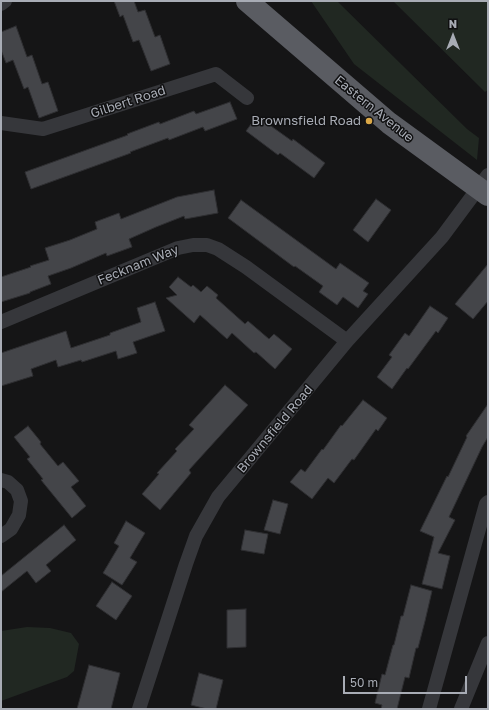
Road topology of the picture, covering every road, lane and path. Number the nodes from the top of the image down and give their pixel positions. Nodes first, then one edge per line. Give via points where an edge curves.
1 (5, 1) edge
2 (247, 1) edge
3 (1, 4) edge
4 (247, 98) dead end
5 (1, 123) edge
6 (485, 186) edge
7 (1, 322) edge
8 (347, 341) junction
9 (1, 480) edge
10 (488, 502) edge
11 (1, 536) edge
12 (488, 643) edge
13 (139, 709) edge
14 (428, 709) edge
15 (461, 709) edge

1 - 3 street
2 - 6 highway, Eastern Avenue via 389,123
4 - 5 street, Gilbert Road via 216,74 43,129
6 - 8 street, Brownsfield Road
7 - 8 street, Fecknam Way via 178,248 206,245 218,249 246,267
8 - 13 street, Brownsfield Road via 218,497 196,536
9 - 11 street via 18,490 21,501 19,515 11,529
10 - 14 street
12 - 15 street

